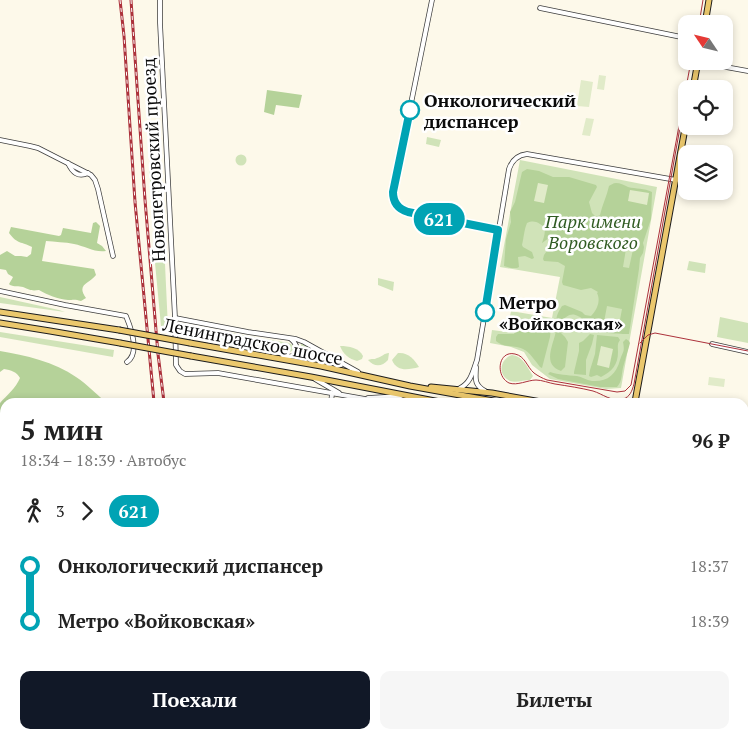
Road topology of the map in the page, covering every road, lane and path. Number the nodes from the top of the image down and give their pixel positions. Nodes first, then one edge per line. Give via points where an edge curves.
1 (160, 0) edge
2 (432, 0) edge
3 (709, 0) edge
4 (540, 8) dead end
5 (706, 15) edge
6 (678, 36) edge
7 (733, 68) edge
8 (748, 71) edge
9 (684, 135) edge
10 (0, 140) edge
11 (676, 180) junction
12 (498, 230) junction
13 (113, 256) dead end
14 (0, 291) edge
15 (0, 312) edge
16 (175, 318) junction
17 (0, 323) edge
18 (291, 339) junction
19 (712, 344) dead end
20 (748, 352) edge
21 (280, 358) junction
22 (476, 360) junction
23 (127, 362) dead end
24 (311, 377) junction
25 (369, 377) junction
26 (325, 385) junction
27 (410, 386) junction
28 (457, 389) junction
29 (323, 392) junction
30 (492, 393) junction
31 (332, 394) junction
32 (345, 396) junction
33 (403, 396) junction
34 (332, 398) edge
35 (356, 398) edge
36 (375, 398) edge
37 (415, 398) edge
38 (477, 398) edge
39 (519, 398) edge
40 (636, 398) edge

1 - 16 street, Новопетровский проезд
2 - 12 street via 393,197 404,211
3 - 5 main road
4 - 6 street
7 - 8 street
9 - 11 main road
10 - 13 street via 45,151 91,175 98,189
11 - 12 street via 519,155 509,169
11 - 40 main road
12 - 22 street
14 - 23 street via 126,316 134,350
15 - 21 main road, Ленинградское шоссе, bridge
16 - 18 street
16 - 29 street, Новопетровский проезд via 176,365 185,374 218,373
17 - 24 main road, Ленинградское шоссе, bridge
18 - 21 street via 297,346 296,353
18 - 25 street via 304,342
19 - 20 street
21 - 25 main road, Ленинградское шоссе
22 - 28 street via 470,379
22 - 30 street via 478,386
24 - 26 street
24 - 33 main road, Ленинградское шоссе
25 - 27 main road, Ленинградское шоссе
26 - 29 street
26 - 32 street
27 - 28 main road
27 - 38 main road, Ленинградское шоссе
28 - 30 main road
29 - 31 street
30 - 39 main road
31 - 32 street
31 - 34 street
32 - 35 street
33 - 36 street
33 - 37 main road, Ленинградское шоссе

